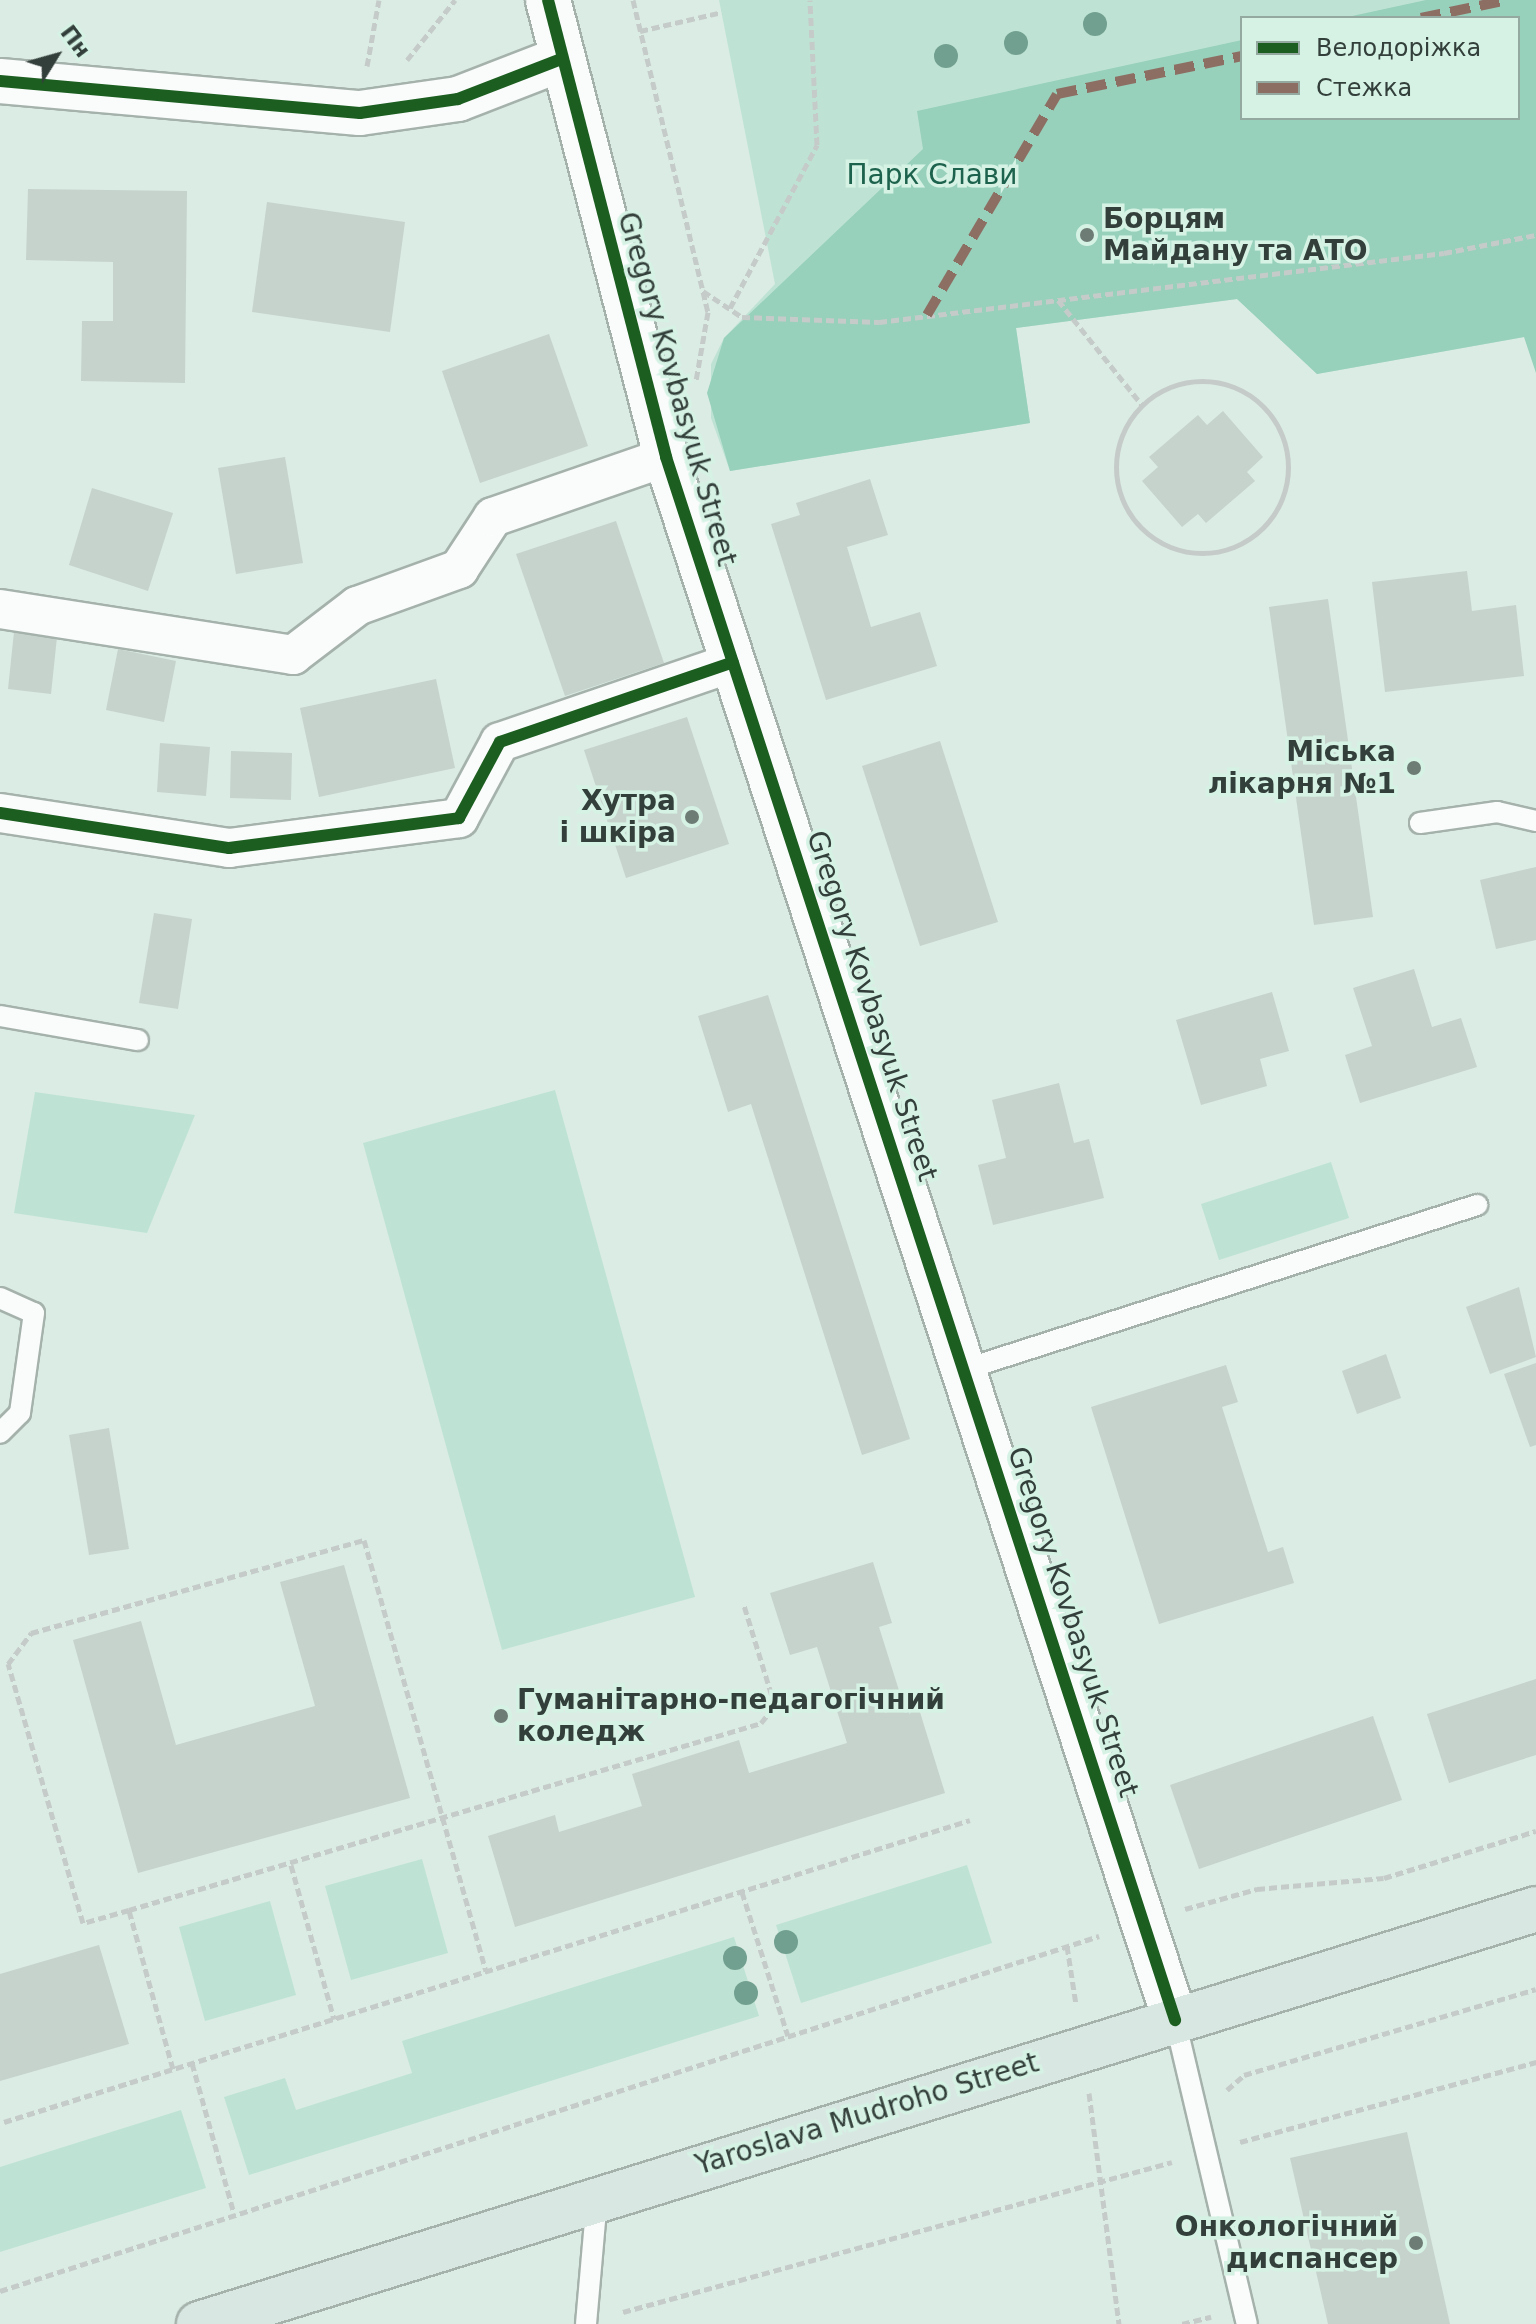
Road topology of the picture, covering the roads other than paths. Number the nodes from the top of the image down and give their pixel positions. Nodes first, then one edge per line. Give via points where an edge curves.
1 (548, 0) edge
2 (561, 59) junction
3 (0, 81) edge
4 (666, 457) junction
5 (0, 609) edge
6 (733, 662) junction
7 (0, 813) edge
8 (1536, 821) edge
9 (1420, 823) dead end
10 (0, 1016) edge
11 (138, 1040) dead end
12 (1477, 1205) dead end
13 (0, 1298) edge
14 (966, 1369) junction
15 (0, 1433) edge
16 (1536, 1909) edge
17 (1175, 2020) junction
18 (597, 2197) junction
19 (586, 2323) edge
20 (199, 2324) edge
21 (1247, 2324) edge

1 - 2 street, Gregory Kovbasyuk Street
2 - 3 street via 458,99 360,113
2 - 4 street, Gregory Kovbasyuk Street
4 - 5 street via 493,517 459,569 357,606 293,655
4 - 6 street, Gregory Kovbasyuk Street
6 - 7 street via 500,742 459,818 229,848
6 - 14 street, Gregory Kovbasyuk Street
8 - 9 lane via 1497,812
10 - 11 lane
12 - 14 lane
13 - 15 lane via 34,1313 20,1413
14 - 17 street, Gregory Kovbasyuk Street via 1158,1909
16 - 17 main road, Yaroslava Mudroho Street
17 - 18 main road, Yaroslava Mudroho Street
17 - 21 lane
18 - 19 lane
18 - 20 main road, Yaroslava Mudroho Street

